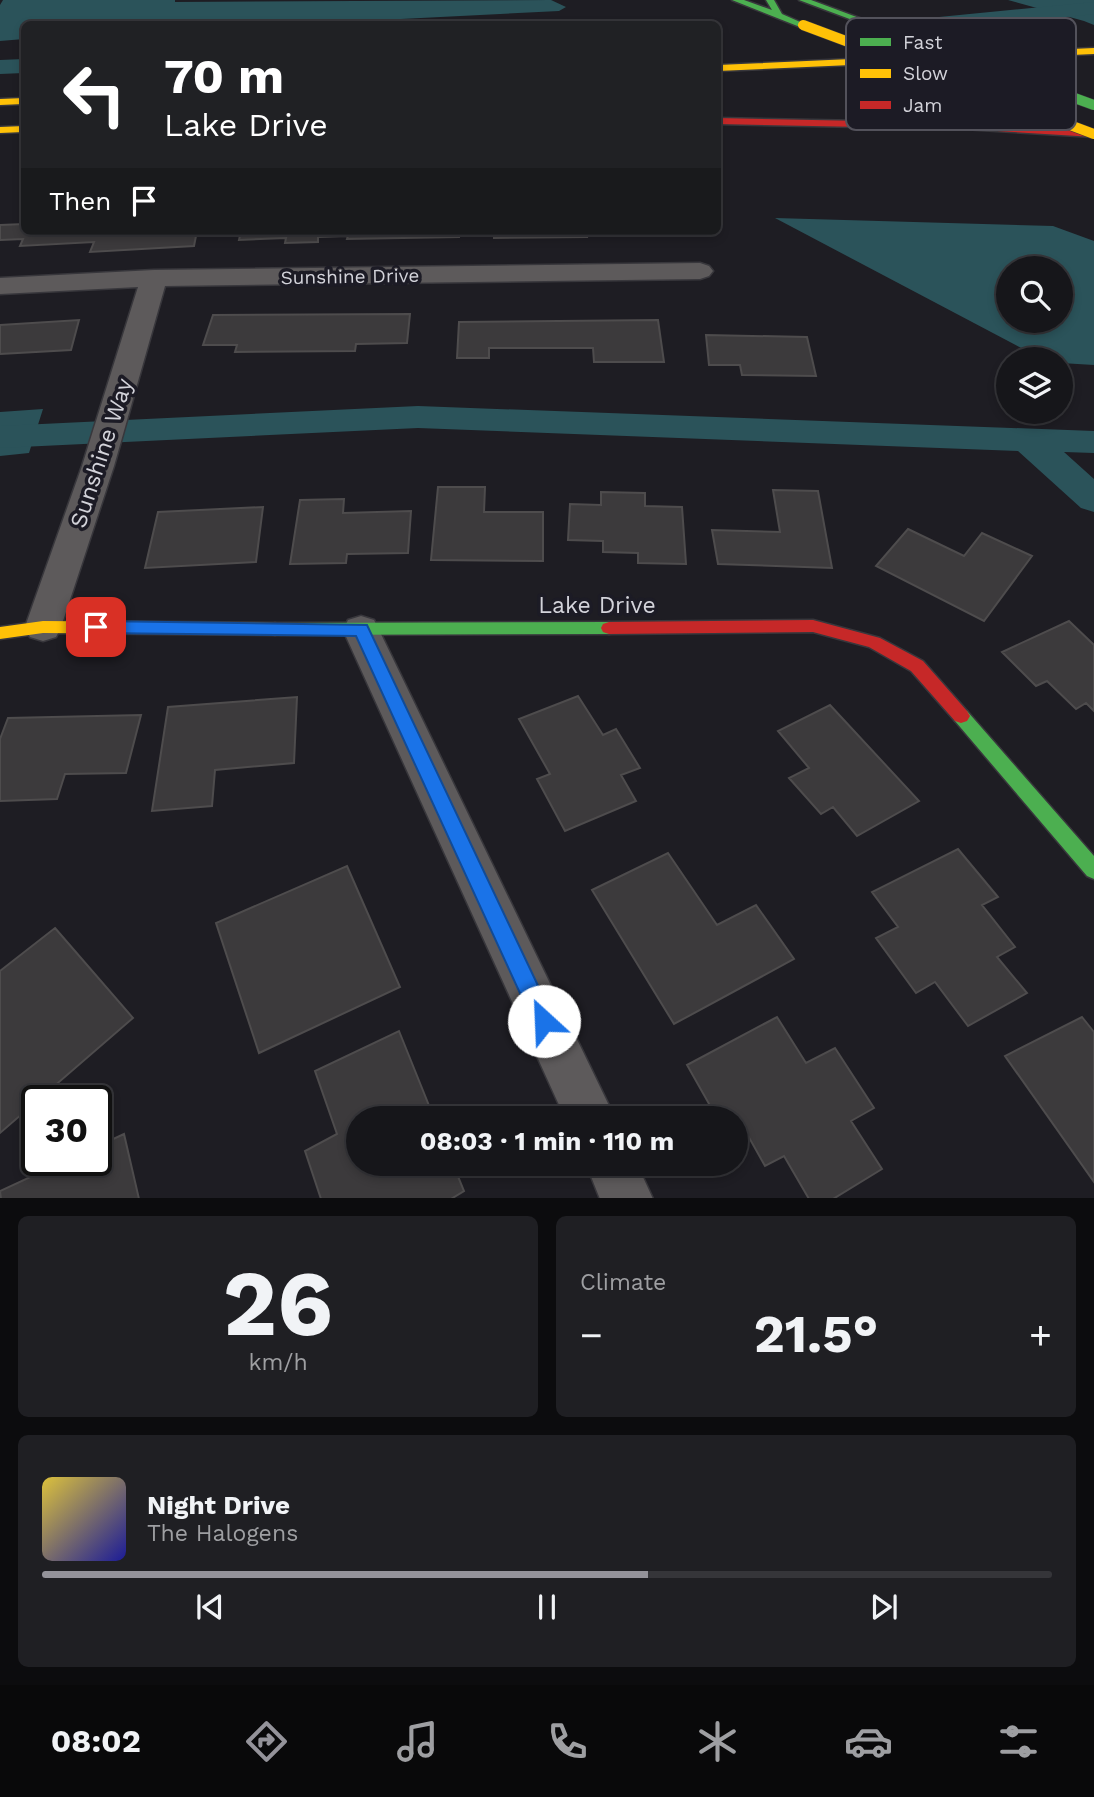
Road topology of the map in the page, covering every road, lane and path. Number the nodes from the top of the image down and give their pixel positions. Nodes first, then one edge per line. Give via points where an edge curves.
1 (736, 0) edge
2 (770, 0) edge
3 (803, 0) edge
4 (779, 16) junction
5 (853, 18) edge
6 (846, 41) edge
7 (1094, 51) edge
8 (1076, 52) edge
9 (846, 62) edge
10 (721, 68) edge
11 (1076, 98) edge
12 (21, 101) edge
13 (0, 102) edge
14 (1094, 104) edge
15 (721, 121) edge
16 (846, 124) edge
17 (1076, 127) edge
18 (21, 129) edge
19 (0, 130) edge
20 (1029, 130) edge
21 (1094, 134) edge
22 (700, 271) dead end
23 (154, 278) junction
24 (0, 286) edge
25 (43, 627) junction
26 (361, 630) junction
27 (0, 633) edge
28 (1094, 870) edge
29 (584, 1106) edge
30 (616, 1176) edge
31 (627, 1198) edge

1 - 4 main road
2 - 4 main road
3 - 5 main road
4 - 6 main road, bridge
7 - 8 main road
9 - 10 main road
11 - 14 main road, bridge
12 - 13 main road
15 - 16 main road
17 - 21 main road, bridge
18 - 19 main road
20 - 21 main road
22 - 23 street, Sunshine Drive
23 - 24 street, Sunshine Drive
23 - 25 street, Sunshine Way via 98,466
25 - 26 main road, Lake Drive
25 - 27 main road, Lake Drive
26 - 28 main road, Lake Drive via 813,626 874,642 918,666
26 - 29 street
30 - 31 street

